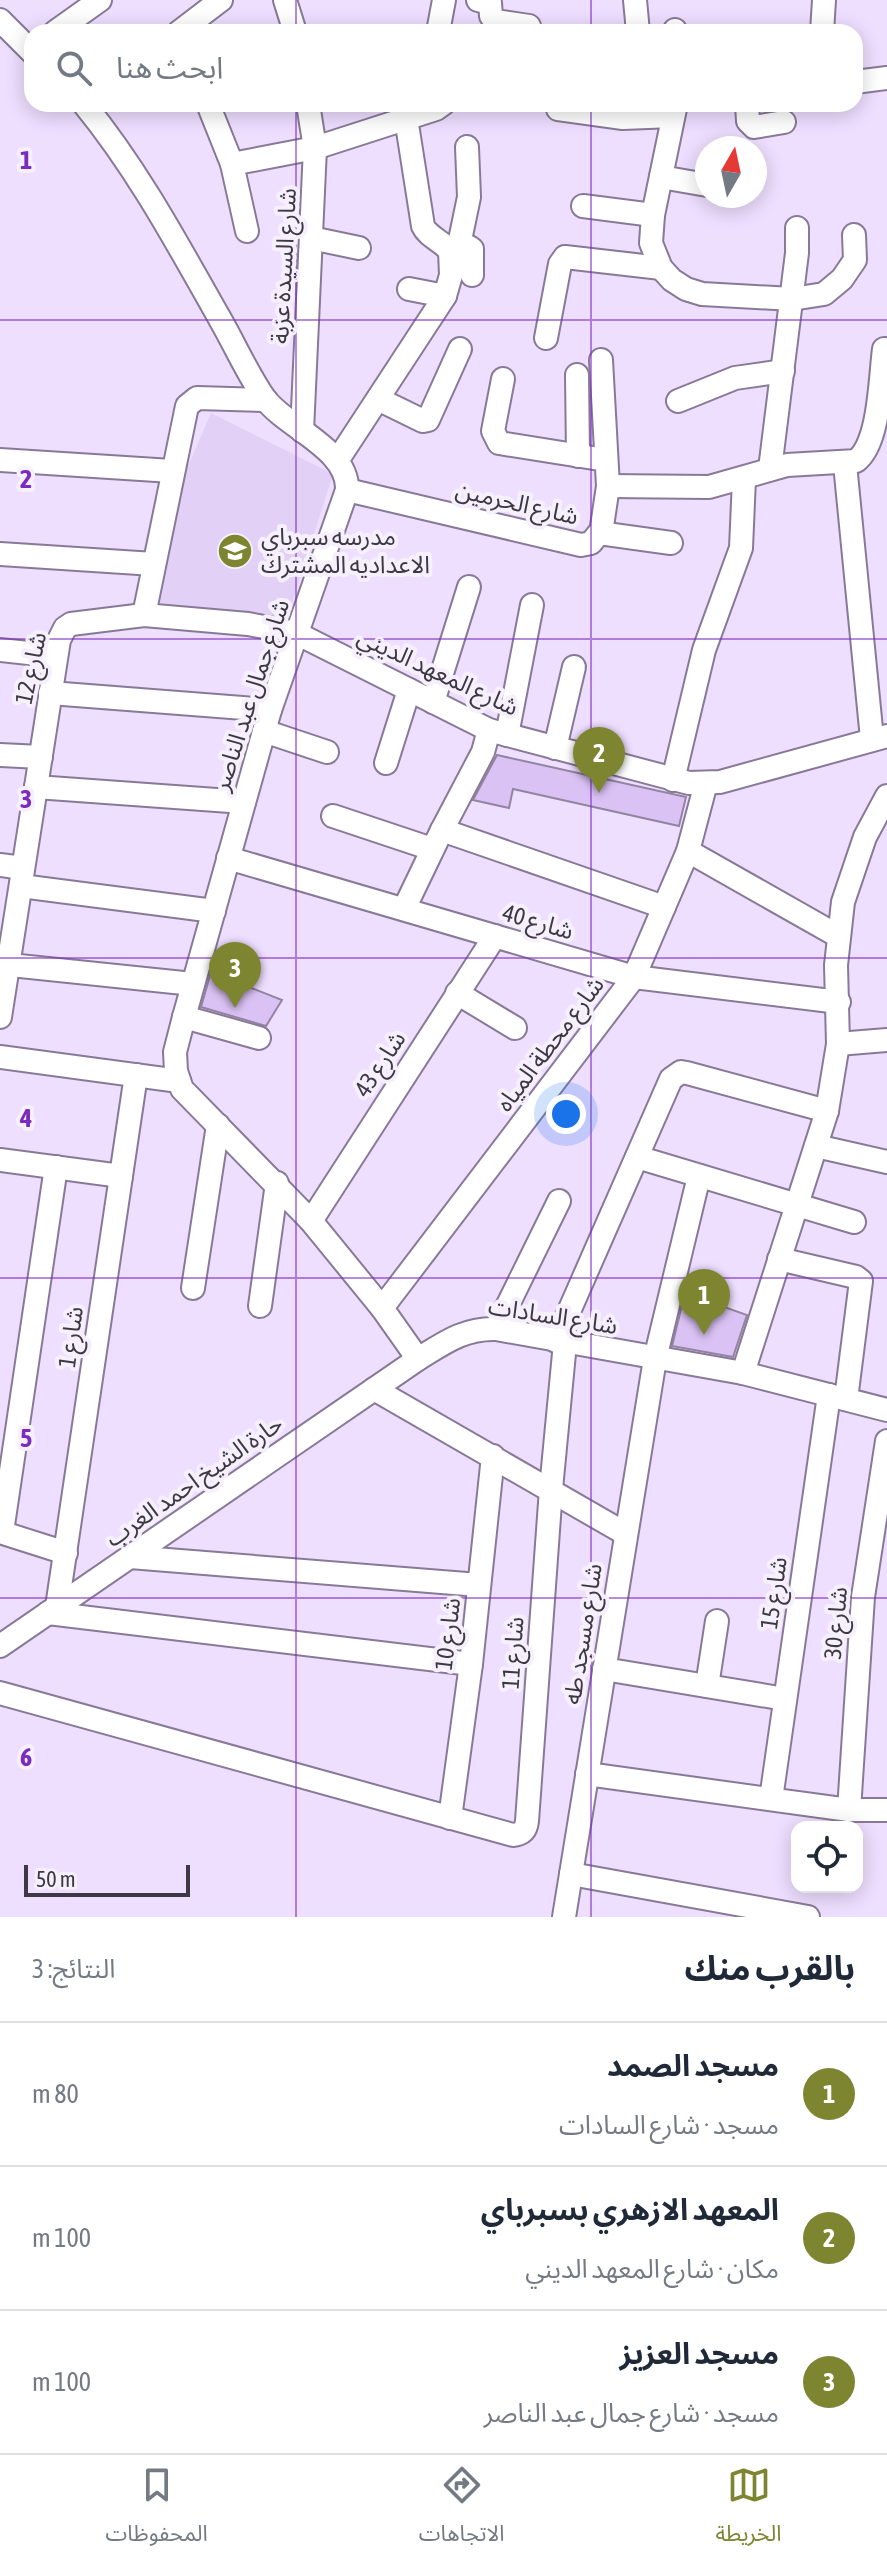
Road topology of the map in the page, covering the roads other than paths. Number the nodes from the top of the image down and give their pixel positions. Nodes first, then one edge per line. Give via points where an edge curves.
1 (100, 0) edge
2 (221, 0) edge
3 (285, 0) edge
4 (444, 0) edge
5 (478, 0) edge
6 (635, 0) edge
7 (824, 0) edge
8 (0, 20) edge
9 (66, 24) edge
10 (190, 24) edge
11 (292, 24) edge
12 (440, 24) edge
13 (515, 24) edge
14 (637, 24) edge
15 (822, 24) edge
16 (24, 43) edge
17 (863, 83) edge
18 (886, 84) edge
19 (91, 112) edge
20 (211, 112) edge
21 (309, 112) edge
22 (422, 112) edge
23 (580, 112) edge
24 (662, 112) edge
25 (675, 112) edge
26 (747, 112) edge
27 (406, 118) junction
28 (784, 122) dead end
29 (467, 147) dead end
30 (315, 148) junction
31 (232, 164) junction
32 (661, 177) junction
33 (695, 183) edge
34 (583, 206) dead end
35 (653, 215) junction
36 (797, 228) dead end
37 (247, 231) dead end
38 (854, 235) dead end
39 (311, 238) junction
40 (359, 248) dead end
41 (454, 248) junction
42 (661, 268) junction
43 (472, 275) dead end
44 (409, 289) dead end
45 (445, 296) junction
46 (792, 299) junction
47 (546, 338) dead end
48 (460, 349) dead end
49 (884, 349) dead end
50 (601, 360) dead end
51 (783, 371) junction
52 (577, 375) dead end
53 (503, 379) dead end
54 (378, 399) junction
55 (266, 400) junction
56 (678, 401) dead end
57 (302, 431) junction
58 (880, 434) edge
59 (578, 456) junction
60 (0, 460) edge
61 (606, 460) junction
62 (337, 461) junction
63 (845, 464) junction
64 (770, 469) junction
65 (172, 471) junction
66 (744, 479) junction
67 (608, 486) junction
68 (347, 490) junction
69 (601, 533) junction
70 (671, 543) dead end
71 (0, 554) edge
72 (154, 564) junction
73 (469, 587) dead end
74 (532, 605) dead end
75 (144, 615) junction
76 (78, 623) joint
77 (296, 633) junction
78 (0, 650) edge
79 (56, 656) junction
80 (574, 667) dead end
81 (409, 690) junction
82 (50, 693) junction
83 (433, 702) junction
84 (267, 720) junction
85 (498, 732) junction
86 (880, 737) edge
87 (555, 748) junction
88 (327, 752) dead end
89 (0, 755) edge
90 (41, 757) junction
91 (386, 763) dead end
92 (673, 780) junction
93 (706, 783) junction
94 (36, 787) junction
95 (244, 802) junction
96 (883, 811) edge
97 (333, 816) dead end
98 (437, 839) junction
99 (688, 851) junction
100 (228, 858) junction
101 (0, 865) edge
102 (22, 877) junction
103 (664, 907) junction
104 (404, 909) junction
105 (214, 911) junction
106 (495, 936) junction
107 (838, 936) junction
108 (4, 964) edge
109 (634, 977) junction
110 (193, 984) junction
111 (457, 993) junction
112 (839, 1002) junction
113 (0, 1017) edge
114 (184, 1017) junction
115 (515, 1028) dead end
116 (259, 1038) dead end
117 (887, 1040) edge
118 (838, 1044) junction
119 (0, 1057) edge
120 (136, 1075) junction
121 (183, 1089) junction
122 (827, 1111) junction
123 (218, 1125) junction
124 (816, 1146) junction
125 (637, 1157) junction
126 (0, 1160) edge
127 (887, 1162) edge
128 (56, 1167) junction
129 (121, 1176) junction
130 (699, 1176) junction
131 (277, 1183) junction
132 (559, 1201) dead end
133 (797, 1205) junction
134 (311, 1221) junction
135 (854, 1222) dead end
136 (779, 1259) junction
137 (193, 1288) dead end
138 (260, 1306) dead end
139 (382, 1308) junction
140 (496, 1329) junction
141 (560, 1342) junction
142 (418, 1359) junction
143 (655, 1359) junction
144 (743, 1373) junction
145 (374, 1389) junction
146 (837, 1397) junction
147 (887, 1410) edge
148 (887, 1441) edge
149 (493, 1456) junction
150 (551, 1489) junction
151 (1, 1532) edge
152 (626, 1534) junction
153 (66, 1553) junction
154 (130, 1557) junction
155 (479, 1585) junction
156 (53, 1610) junction
157 (717, 1621) dead end
158 (10, 1631) edge
159 (0, 1646) edge
160 (471, 1664) junction
161 (604, 1669) junction
162 (707, 1686) junction
163 (0, 1693) edge
164 (785, 1699) junction
165 (587, 1774) junction
166 (771, 1799) junction
167 (849, 1810) junction
168 (887, 1810) edge
169 (450, 1818) junction
170 (571, 1874) junction
171 (695, 1907) edge
172 (564, 1917) edge
173 (808, 1917) edge

1 - 9 street
2 - 10 street
3 - 11 street
4 - 12 street
5 - 13 street via 490,3 495,21
6 - 14 street
7 - 15 street
8 - 16 street
17 - 18 street
19 - 55 street via 148,193
20 - 31 street
21 - 30 street, شارع السيدة عزبة
22 - 27 street
23 - 24 street via 623,118
25 - 32 street
26 - 28 street via 754,127
27 - 30 street
27 - 41 street via 424,230
29 - 41 street via 469,197
30 - 31 street
30 - 39 street, شارع السيدة عزبة
31 - 37 street
32 - 33 street
32 - 35 street
34 - 35 street
35 - 42 street via 651,243
36 - 46 street
38 - 46 street via 855,260 837,285 824,294
39 - 40 street
39 - 57 street, شارع السيدة عزبة
41 - 43 street via 467,245 474,252
41 - 45 street
42 - 46 street via 679,285 702,294
42 - 47 street via 565,257
44 - 45 street
45 - 54 street
46 - 51 street
48 - 54 street via 428,420
49 - 58 street
50 - 61 street
51 - 56 street via 735,378
51 - 64 street
52 - 59 street
53 - 59 street via 493,431 499,443
54 - 62 street
55 - 57 street
55 - 65 street via 191,402 184,412
57 - 62 street
58 - 63 street via 862,457
59 - 61 street
60 - 65 street
61 - 67 street
62 - 68 street via 346,474
63 - 64 street
63 - 86 street
64 - 66 street
65 - 72 street
66 - 67 street via 709,487
66 - 92 street via 741,548 704,650
67 - 69 street
68 - 69 street, شارع الحرمين via 584,545
68 - 77 street, شارع جمال عبد الناصر
69 - 70 street, شارع الحرمين
71 - 72 street
72 - 75 street
73 - 83 street
74 - 85 street
75 - 76 street, شارع المعهد الديني
75 - 77 street, شارع المعهد الديني
76 - 79 street, شارع 12 via 60,633
77 - 81 street, شارع المعهد الديني
77 - 84 street, شارع جمال عبد الناصر
78 - 79 street
79 - 82 street, شارع 12
80 - 87 street
81 - 83 street, شارع المعهد الديني
81 - 91 street
82 - 84 street
82 - 90 street, شارع 12
83 - 85 street, شارع المعهد الديني
84 - 88 street
84 - 95 street, شارع جمال عبد الناصر
85 - 87 street, شارع المعهد الديني
85 - 98 street
86 - 93 street, شارع المعهد الديني
87 - 92 street, شارع المعهد الديني
89 - 90 street
90 - 94 street, شارع 12
92 - 93 street, شارع المعهد الديني
93 - 99 street, شارع محطة المياه
94 - 95 street
94 - 102 street, شارع 12
95 - 100 street, شارع جمال عبد الناصر
96 - 107 street via 853,869
97 - 98 street
98 - 103 street
98 - 104 street
99 - 103 street, شارع محطة المياه
99 - 107 street
100 - 104 street, شارع 40
100 - 105 street, شارع جمال عبد الناصر
101 - 102 street
102 - 105 street
102 - 108 street, شارع 12
103 - 109 street, شارع محطة المياه
104 - 106 street, شارع 40
105 - 110 street, شارع جمال عبد الناصر
106 - 109 street, شارع 40
106 - 111 street, شارع 43
107 - 112 street
108 - 110 street
108 - 113 street, شارع 12
109 - 112 street, شارع 40
109 - 139 street, شارع محطة المياه
110 - 114 street, شارع جمال عبد الناصر
111 - 115 street
111 - 134 street, شارع 43
112 - 118 street
114 - 116 street
114 - 121 street, شارع جمال عبد الناصر via 175,1052
117 - 118 street
118 - 122 street
119 - 120 street
120 - 121 street
120 - 129 street, شارع 1
121 - 123 street
122 - 124 street
122 - 125 street, شارع 11 via 681,1072 671,1079
123 - 131 street
123 - 137 street
124 - 127 street
124 - 133 street
125 - 130 street
125 - 141 street, شارع 11
126 - 128 street
128 - 129 street
128 - 151 street
129 - 153 street, شارع 1
130 - 133 street
130 - 143 street, شارع مسجد طه
131 - 134 street
131 - 138 street
132 - 140 street
133 - 135 street
133 - 136 street
134 - 139 street
136 - 144 street
136 - 146 street, شارع 15 via 861,1281
139 - 142 street
140 - 141 street, شارع السادات
140 - 142 street, شارع السادات via 459,1334
141 - 143 street, شارع السادات
141 - 150 street, شارع 11
142 - 145 street, حارة الشيخ احمد الغرب
143 - 144 street, شارع السادات
143 - 152 street, شارع مسجد طه
144 - 146 street, شارع السادات
145 - 149 street
145 - 154 street, حارة الشيخ احمد الغرب
146 - 147 street, شارع السادات
146 - 164 street, شارع 15
148 - 167 street, شارع 30 via 863,1597
149 - 150 street
149 - 155 street, شارع 10
150 - 152 street
150 - 169 street, شارع 11 via 524,1831 513,1835
151 - 153 street
152 - 161 street, شارع مسجد طه
153 - 156 street, شارع 1
154 - 155 street
154 - 156 street, حارة الشيخ احمد الغرب
155 - 160 street, شارع 10
156 - 158 street, حارة الشيخ احمد الغرب
156 - 160 street
157 - 162 street
158 - 159 street, حارة الشيخ احمد الغرب
160 - 169 street, شارع 10
161 - 162 street
161 - 165 street, شارع مسجد طه
162 - 164 street
163 - 169 street
164 - 166 street, شارع 15
165 - 166 street
165 - 170 street, شارع مسجد طه
166 - 167 street
167 - 168 street
170 - 171 street
170 - 172 street, شارع مسجد طه
171 - 173 street

